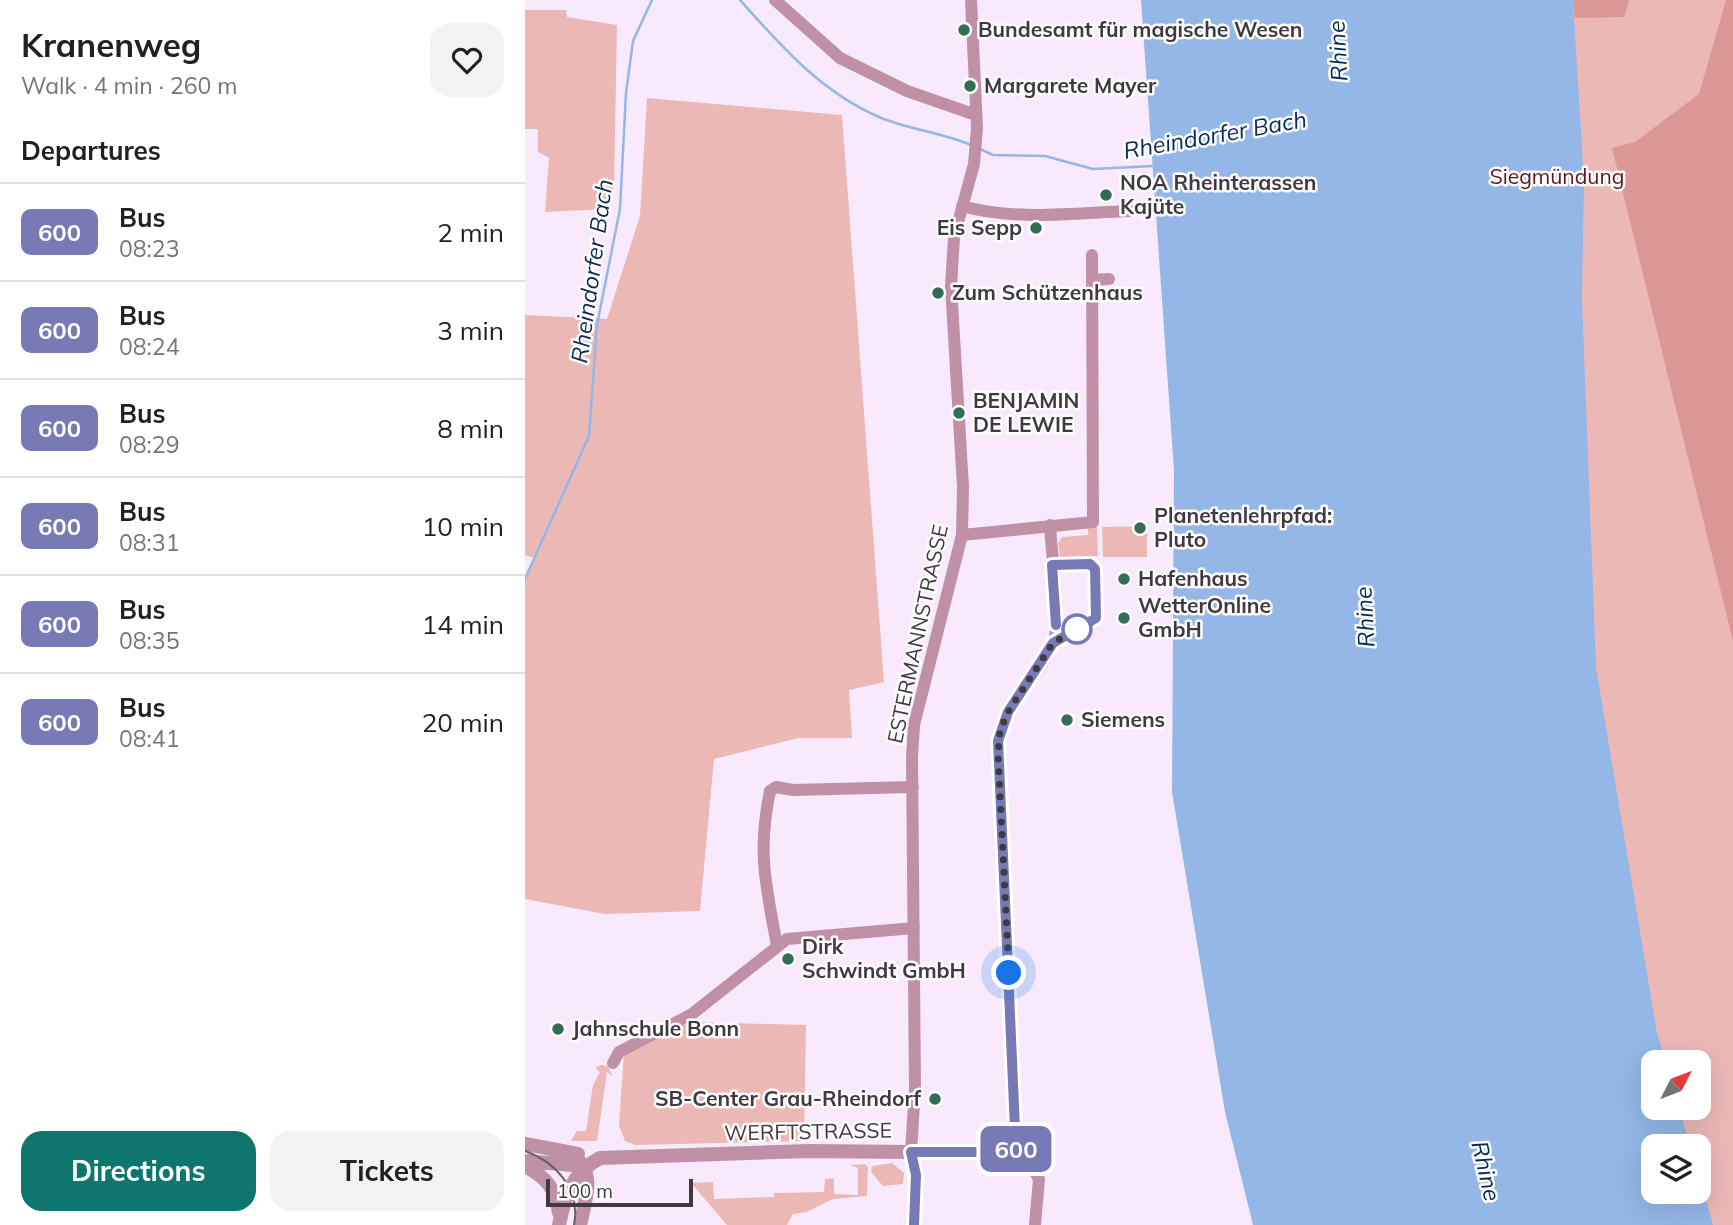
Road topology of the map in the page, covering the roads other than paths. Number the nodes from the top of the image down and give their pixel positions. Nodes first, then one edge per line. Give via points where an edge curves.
1 (775, 0) edge
2 (971, 0) edge
3 (976, 116) junction
4 (962, 206) junction
5 (1129, 211) dead end
6 (1092, 255) dead end
7 (1109, 279) dead end
8 (1092, 280) junction
9 (1050, 525) junction
10 (962, 535) junction
11 (1052, 565) junction
12 (1053, 643) junction
13 (913, 787) junction
14 (914, 928) junction
15 (777, 946) junction
16 (613, 1063) dead end
17 (525, 1144) edge
18 (911, 1152) junction
19 (1016, 1152) junction
20 (570, 1153) junction
21 (600, 1158) junction
22 (525, 1164) edge
23 (585, 1166) junction
24 (560, 1222) edge
25 (582, 1225) edge
26 (914, 1225) edge
27 (1035, 1225) edge

1 - 3 street via 839,58 907,92
2 - 3 street, ESTERMANNSTRASSE
3 - 4 street, ESTERMANNSTRASSE via 974,157
4 - 5 street via 1014,214
4 - 10 street, ESTERMANNSTRASSE via 951,286
6 - 8 street
7 - 8 street
8 - 9 street via 1093,522
9 - 10 street
9 - 11 street
10 - 13 street, ESTERMANNSTRASSE via 914,725
11 - 12 street
11 - 12 street via 1090,564 1095,572 1096,618
12 - 19 street via 1008,712 998,741
13 - 14 street, ESTERMANNSTRASSE
13 - 15 street via 776,787 770,791 761,858
14 - 15 street via 793,938
14 - 18 street, ESTERMANNSTRASSE
15 - 16 street via 692,1014 619,1052
17 - 20 street
18 - 19 street, WERFTSTRASSE
18 - 21 street, WERFTSTRASSE
18 - 26 street via 916,1175
19 - 27 street via 1036,1171
20 - 21 street
20 - 23 street
21 - 23 street, WERFTSTRASSE
21 - 25 street
22 - 23 street
22 - 24 street via 551,1184
23 - 24 street via 569,1187
23 - 25 street via 589,1180

